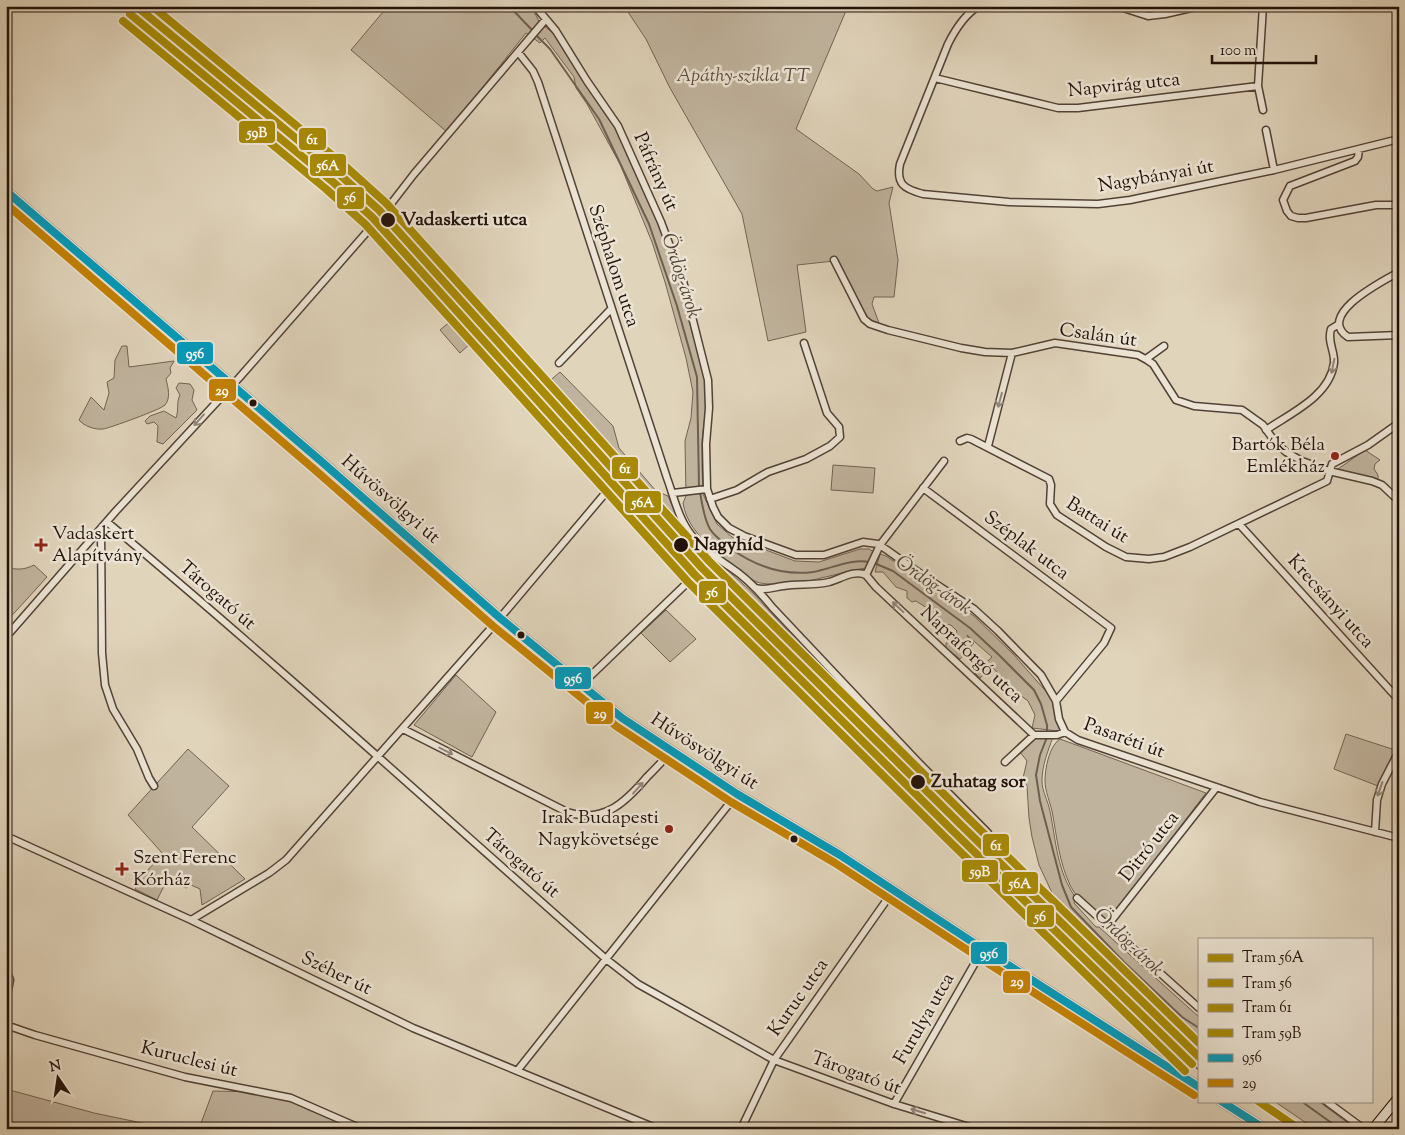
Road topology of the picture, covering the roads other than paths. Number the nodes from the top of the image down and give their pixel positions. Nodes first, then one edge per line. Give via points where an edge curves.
1 (141, 6) edge
2 (535, 6) edge
3 (979, 6) edge
4 (1116, 6) edge
5 (1200, 6) edge
6 (1263, 6) edge
7 (546, 19) junction
8 (518, 52) junction
9 (935, 78) junction
10 (1258, 86) junction
11 (1263, 110) dead end
12 (1266, 130) dead end
13 (1399, 139) edge
14 (1359, 149) junction
15 (1274, 170) junction
16 (6, 191) edge
17 (1399, 205) edge
18 (381, 215) junction
19 (834, 260) dead end
20 (1399, 272) edge
21 (611, 309) junction
22 (1339, 324) junction
23 (1399, 335) edge
24 (804, 342) dead end
25 (1164, 346) dead end
26 (1012, 353) junction
27 (1146, 359) junction
28 (559, 363) dead end
29 (232, 385) junction
30 (1399, 423) edge
31 (1266, 430) junction
32 (960, 441) dead end
33 (988, 446) junction
34 (944, 462) dead end
35 (1329, 471) junction
36 (613, 484) junction
37 (923, 488) junction
38 (708, 489) junction
39 (673, 493) junction
40 (710, 499) junction
41 (1399, 501) edge
42 (107, 522) junction
43 (1239, 524) junction
44 (101, 530) junction
45 (880, 545) junction
46 (714, 557) junction
47 (868, 572) junction
48 (695, 577) junction
49 (756, 588) junction
50 (500, 618) junction
51 (6, 637) edge
52 (581, 686) junction
53 (1399, 700) edge
54 (1056, 702) junction
55 (403, 729) junction
56 (1065, 732) junction
57 (1035, 735) junction
58 (671, 750) junction
59 (1399, 750) edge
60 (378, 756) junction
61 (1005, 762) dead end
62 (920, 764) junction
63 (908, 781) junction
64 (154, 786) dead end
65 (1216, 788) junction
66 (737, 794) junction
67 (1375, 832) junction
68 (988, 833) dead end
69 (6, 836) edge
70 (1399, 838) edge
71 (893, 891) junction
72 (1077, 898) dead end
73 (191, 920) junction
74 (1108, 925) junction
75 (982, 949) junction
76 (606, 959) junction
77 (6, 969) edge
78 (6, 1000) edge
79 (1198, 1007) edge
80 (6, 1025) edge
81 (774, 1060) junction
82 (1198, 1064) edge
83 (517, 1071) junction
84 (1198, 1086) edge
85 (1399, 1096) edge
86 (1223, 1102) edge
87 (1327, 1102) edge
88 (894, 1104) junction
89 (362, 1129) edge
90 (658, 1129) edge
91 (741, 1129) edge
92 (976, 1129) edge
93 (1265, 1129) edge
94 (1364, 1129) edge
95 (1373, 1129) edge

1 - 18 street via 332,165
2 - 7 street, Páfrány út
3 - 9 street, Nagybányai út via 955,30
4 - 5 street via 1148,16
6 - 10 street
7 - 8 street
7 - 38 street, Páfrány út via 618,126 661,222 683,281 708,380
8 - 18 street
8 - 21 street, Széphalom utca via 535,75
9 - 10 street, Napvirág utca via 1058,108
9 - 15 street, Nagybányai út via 900,164 900,181 905,188 918,193 1009,202 1098,204
10 - 11 street
12 - 15 street
13 - 14 street, Nagybányai út
14 - 15 street, Nagybányai út
14 - 17 street via 1355,161 1290,186 1283,200 1287,211 1291,216 1306,218 1376,205
16 - 29 main road, Hűvösvölgyi út
18 - 29 street
18 - 36 street
19 - 26 street, Csalán út via 864,319 870,324 961,348
20 - 22 street via 1345,308
21 - 28 street
21 - 39 street, Széphalom utca
22 - 23 street via 1348,337
22 -> 31 street via 1331,329 1329,336 1335,356 1328,382 1309,401
24 - 40 street via 826,413 839,427 840,437 806,460 768,472 736,490
25 - 27 street
26 - 27 street, Csalán út via 1055,343 1132,354
26 -> 33 street
27 - 31 street, Csalán út via 1176,400 1194,406 1242,410
29 -> 42 street
29 - 50 main road, Hűvösvölgyi út
30 - 35 street via 1368,445 1332,464
31 - 35 street, Csalán út via 1286,452
32 - 33 street via 967,438
33 - 43 street, Battai út via 1049,479 1050,504 1054,512 1126,557 1149,559 1168,556
34 - 37 street
35 - 41 street, Csalán út via 1382,485
35 - 43 street, Battai út via 1327,481
36 - 48 street
36 - 50 street
37 - 45 street
37 - 54 street, Széplak utca via 1111,628 1104,643
38 - 39 street
38 - 40 street
39 - 46 street via 687,529
40 - 45 street via 718,517 729,528 796,555 824,555 860,543
42 - 44 street
42 - 60 street, Tárogató út
43 - 53 street, Krecsányi utca
44 - 51 street
44 - 64 street via 103,675 113,709
45 - 47 street
45 - 54 street, Pasaréti út via 974,609 1040,675
46 - 48 street
46 - 49 street
47 - 49 street via 816,584
57 -> 47 street, Napraforgó utca via 876,587
48 - 52 street
48 - 63 street
49 - 62 street
50 - 52 main road, Hűvösvölgyi út
50 - 55 street
52 - 58 main road, Hűvösvölgyi út
54 - 56 street, Pasaréti út
55 -> 58 street via 567,812 584,816 612,809 628,799
55 - 60 street
56 - 57 street
56 - 65 street, Pasaréti út via 1078,740
57 - 61 street
58 - 66 main road, Hűvösvölgyi út
59 -> 67 street via 1377,800
60 - 73 street via 286,860
60 - 76 street, Tárogató út
62 - 63 street
62 - 68 street
63 - 82 street
65 - 67 street, Pasaréti út
65 - 74 street, Ditró utca
66 - 71 main road, Hűvösvölgyi út via 840,855
66 - 76 street
67 - 70 street, Pasaréti út
69 - 73 street, Széher út
71 - 75 main road, Hűvösvölgyi út
71 - 81 street, Kuruc utca
72 - 74 street
73 - 83 street, Széher út via 413,1028
74 - 79 street
75 - 84 main road, Hűvösvölgyi út
75 - 88 street, Furulya utca
76 - 81 street, Tárogató út via 638,984
76 - 83 street
77 - 78 street via 10,980
80 - 89 street, Kuruclesi út via 186,1077 291,1098
81 - 88 street, Tárogató út
81 - 91 street, Kuruc utca
83 - 90 street, Széher út
85 - 95 main road
86 - 93 main road
87 - 94 street
92 -> 88 street, Tárogató út

